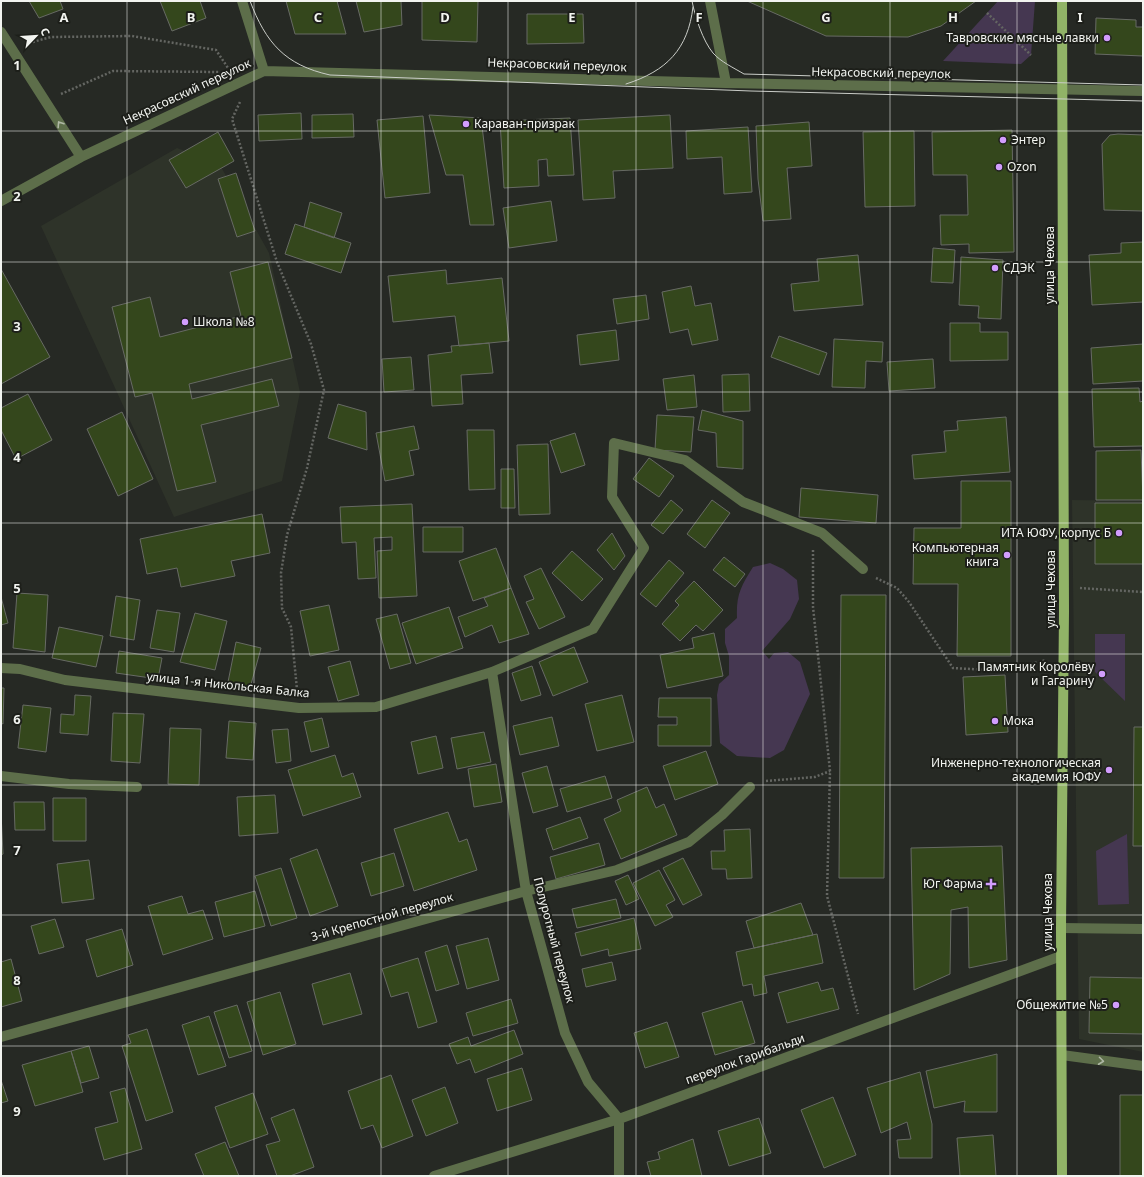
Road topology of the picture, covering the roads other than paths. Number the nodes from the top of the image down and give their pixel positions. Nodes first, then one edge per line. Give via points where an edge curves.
1 (242, 1) edge
2 (710, 1) edge
3 (1062, 1) edge
4 (1, 32) edge
5 (264, 71) junction
6 (726, 83) junction
7 (1062, 90) junction
8 (1143, 91) edge
9 (81, 157) junction
10 (1, 201) edge
11 (863, 569) road end
12 (1, 668) edge
13 (492, 672) junction
14 (1, 776) edge
15 (137, 787) dead end
16 (750, 787) road end
17 (526, 891) junction
18 (1061, 928) junction
19 (1143, 929) edge
20 (1061, 956) junction
21 (1, 1037) edge
22 (1062, 1056) junction
23 (1143, 1066) edge
24 (619, 1119) junction
25 (439, 1175) edge
26 (619, 1176) edge
27 (1062, 1176) edge

1 - 5 street
2 - 6 street
3 - 7 main road, улица Чехова
9 -> 4 street
5 - 6 street, Некрасовский переулок
5 - 9 street, Некрасовский переулок
6 - 7 street, Некрасовский переулок
7 - 8 street, Некрасовский переулок
7 - 18 main road, улица Чехова via 1064,655
9 - 10 street, Некрасовский переулок
11 - 13 street, улица 1-я Никольская Балка via 822,533 744,502 685,460 614,443 612,497 644,548 593,629
12 - 13 street, улица 1-я Никольская Балка via 20,669 65,680 299,708 376,707
13 - 17 street, Полуротный переулок
14 - 15 street via 69,784
16 - 17 street, 3-й Крепостной переулок via 722,815 689,842 617,870
17 - 21 street, 3-й Крепостной переулок
17 - 24 street, Полуротный переулок via 565,1033 588,1082
18 - 19 street
18 - 20 main road, улица Чехова
20 - 22 main road, улица Чехова
20 - 24 street, переулок Гарибальди
22 -> 23 street
22 - 27 main road, улица Чехова
24 - 25 street, переулок Гарибальди
24 - 26 street

